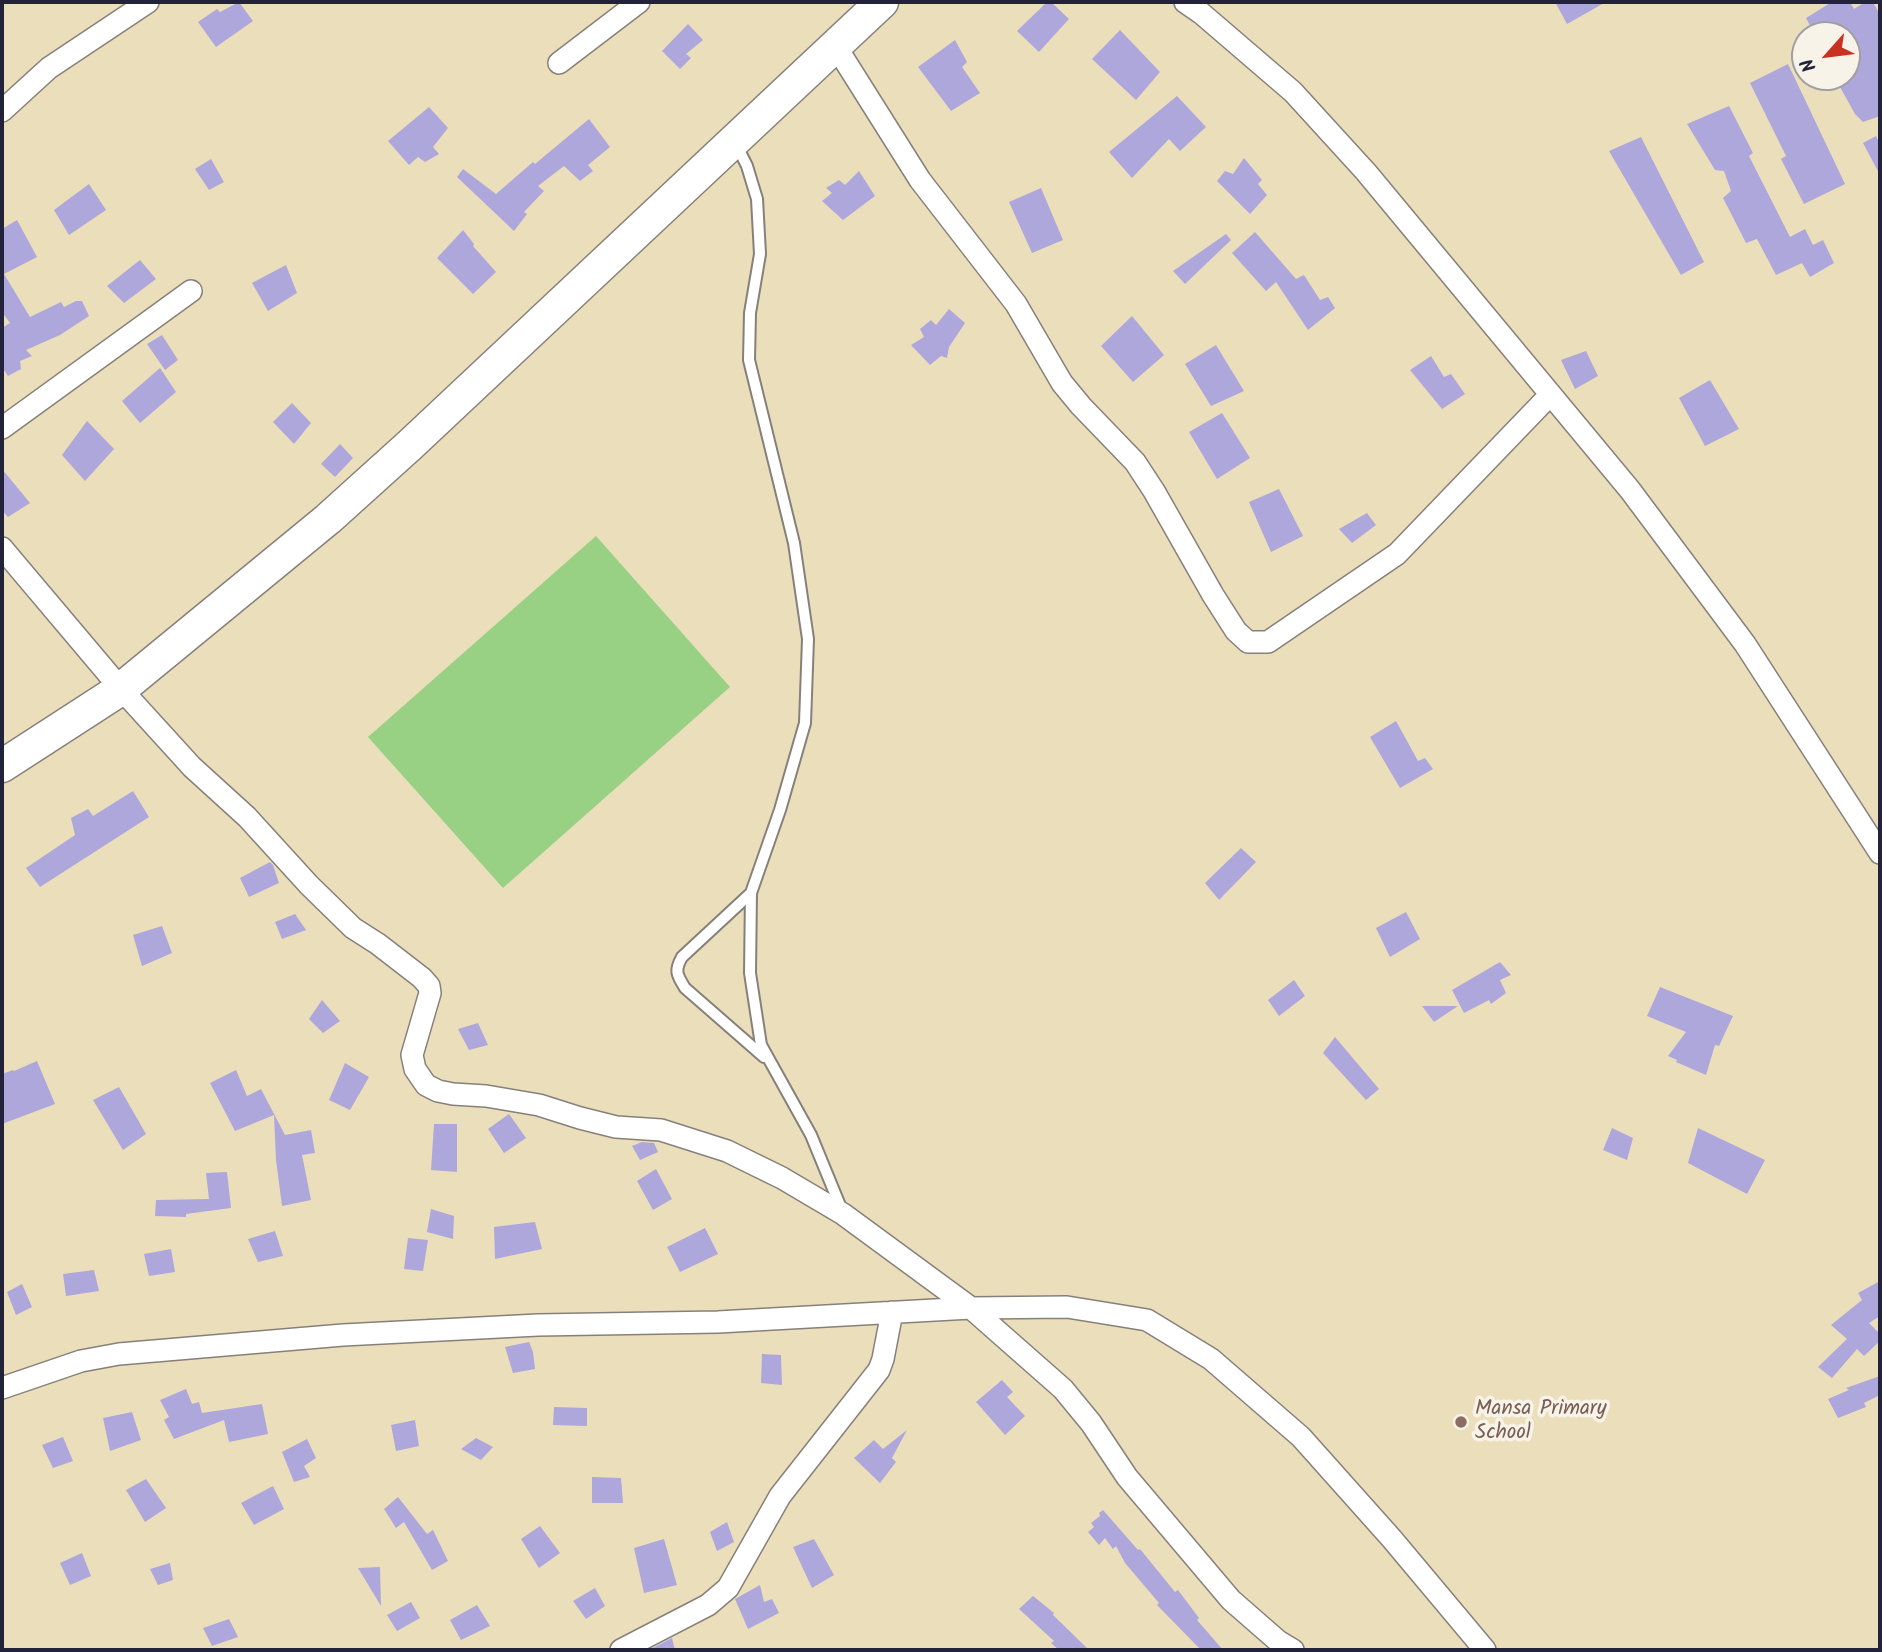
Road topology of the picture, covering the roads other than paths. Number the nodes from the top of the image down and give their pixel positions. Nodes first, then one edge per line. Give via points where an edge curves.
1 (148, 2) edge
2 (639, 2) edge
3 (881, 2) edge
4 (1185, 2) edge
5 (835, 45) junction
6 (559, 63) dead end
7 (2, 111) edge
8 (734, 140) junction
9 (191, 291) dead end
10 (1550, 395) junction
11 (2, 428) edge
12 (2, 548) edge
13 (121, 689) junction
14 (2, 766) edge
15 (1880, 853) edge
16 (751, 893) junction
17 (769, 1062) junction
18 (843, 1214) junction
19 (971, 1308) junction
20 (892, 1312) junction
21 (2, 1388) edge
22 (621, 1650) edge
23 (1293, 1650) edge
24 (1485, 1650) edge

1 - 7 street via 50,68
2 - 6 street
3 - 5 main road
4 - 10 street via 1293,92 1366,172
5 - 8 main road
5 - 10 street via 920,180 1016,304 1062,383 1135,462 1213,595 1248,642 1268,642 1397,554
8 - 13 main road via 328,519
8 - 16 lane via 757,198 760,254 750,313 750,360 794,543 808,639 805,723
9 - 11 street
10 - 15 street via 1630,490 1745,644
12 - 13 street
13 - 14 main road
13 - 18 street via 335,911 429,986 412,1055 426,1085 700,1141 782,1178
16 - 17 lane via 750,973 761,1045
16 - 17 lane via 682,957 678,976 685,988
17 - 18 lane via 811,1135
18 - 19 street
19 - 20 street
19 - 23 street via 1063,1389 1127,1477 1231,1600
19 - 24 street via 1067,1307 1147,1320 1211,1359 1301,1437
20 - 21 street via 329,1336 119,1354 80,1361
20 - 22 street via 878,1370 780,1496 728,1588 708,1605

